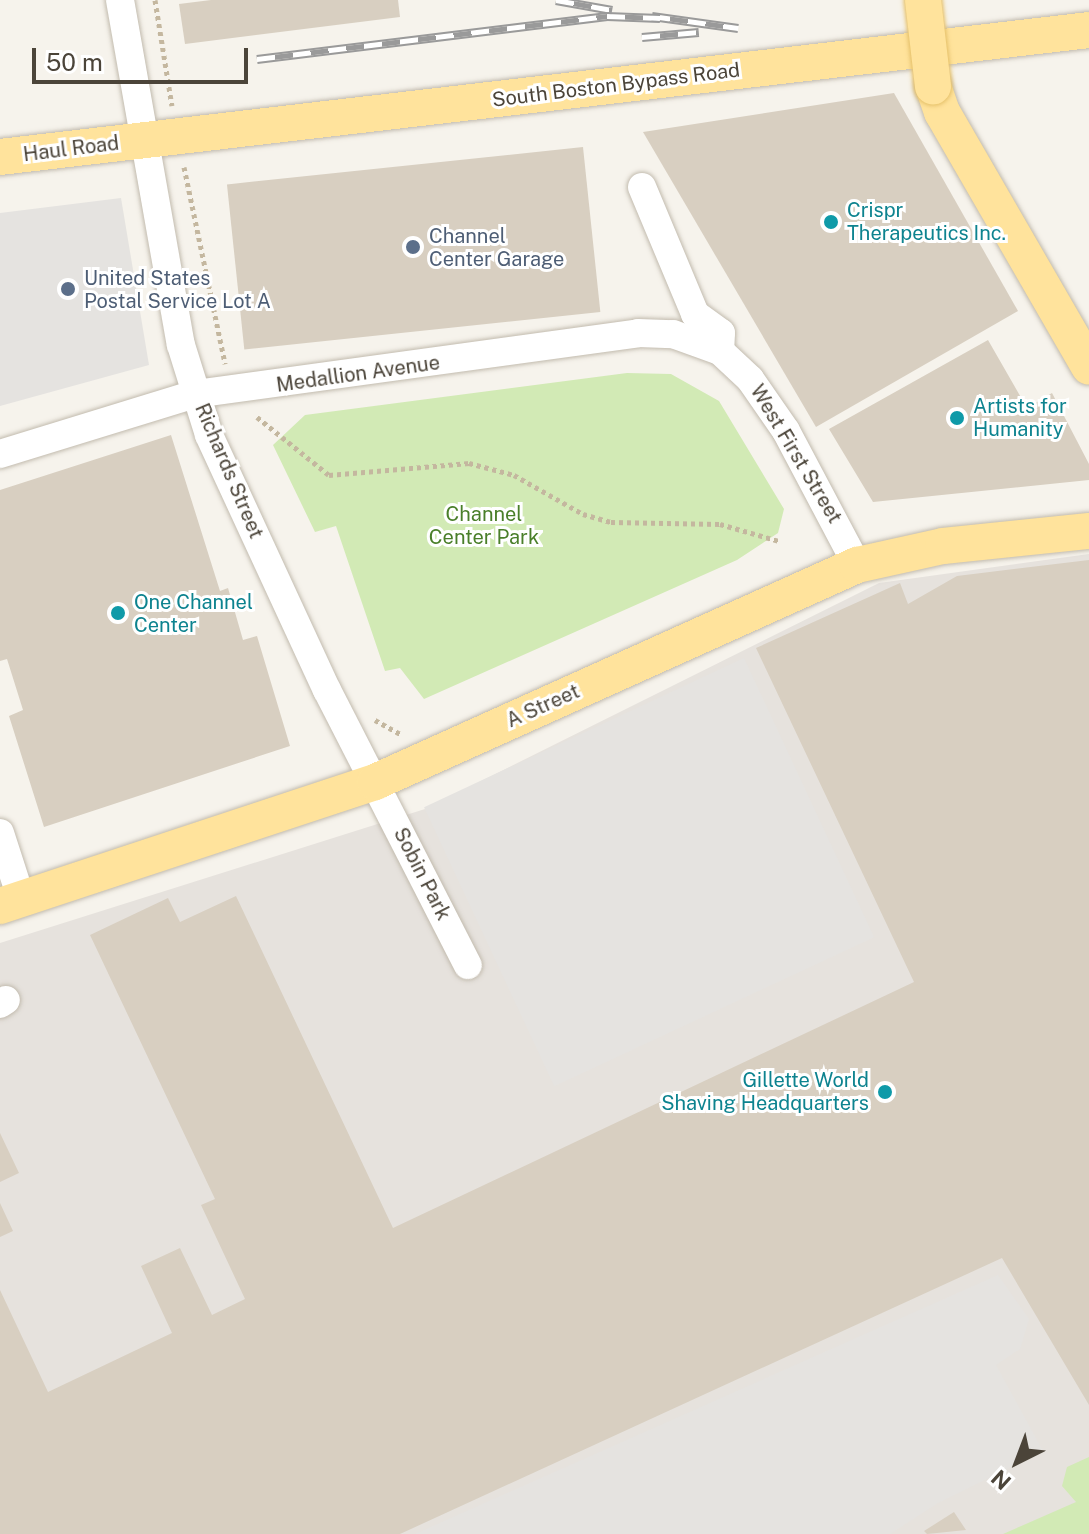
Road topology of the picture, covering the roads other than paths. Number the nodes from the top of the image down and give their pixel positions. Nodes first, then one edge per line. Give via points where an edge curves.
1 (120, 0) edge
2 (923, 0) edge
3 (1089, 30) edge
4 (142, 140) junction
5 (0, 157) edge
6 (642, 187) dead end
7 (720, 351) junction
8 (1089, 367) edge
9 (195, 394) junction
10 (0, 454) edge
11 (1089, 531) edge
12 (857, 565) junction
13 (375, 782) junction
14 (0, 833) edge
15 (11, 902) edge
16 (468, 965) dead end

1 - 4 street, Richards Street
2 - 8 main road, bridge via 933,86 942,112
3 - 4 main road, South Boston Bypass Road
4 - 5 main road, Haul Road
4 - 9 street, Richards Street
6 - 7 street, West First Street via 695,314 721,333
7 - 9 street, Medallion Avenue via 684,336 638,333
7 - 12 street, West First Street via 750,379 786,431
9 - 10 street, Medallion Avenue
9 - 13 street, Richards Street via 327,690
11 - 12 main road, A Street via 943,546
12 - 13 main road, A Street
13 - 15 main road, A Street
13 - 16 street, Sobin Park
14 - 15 street

